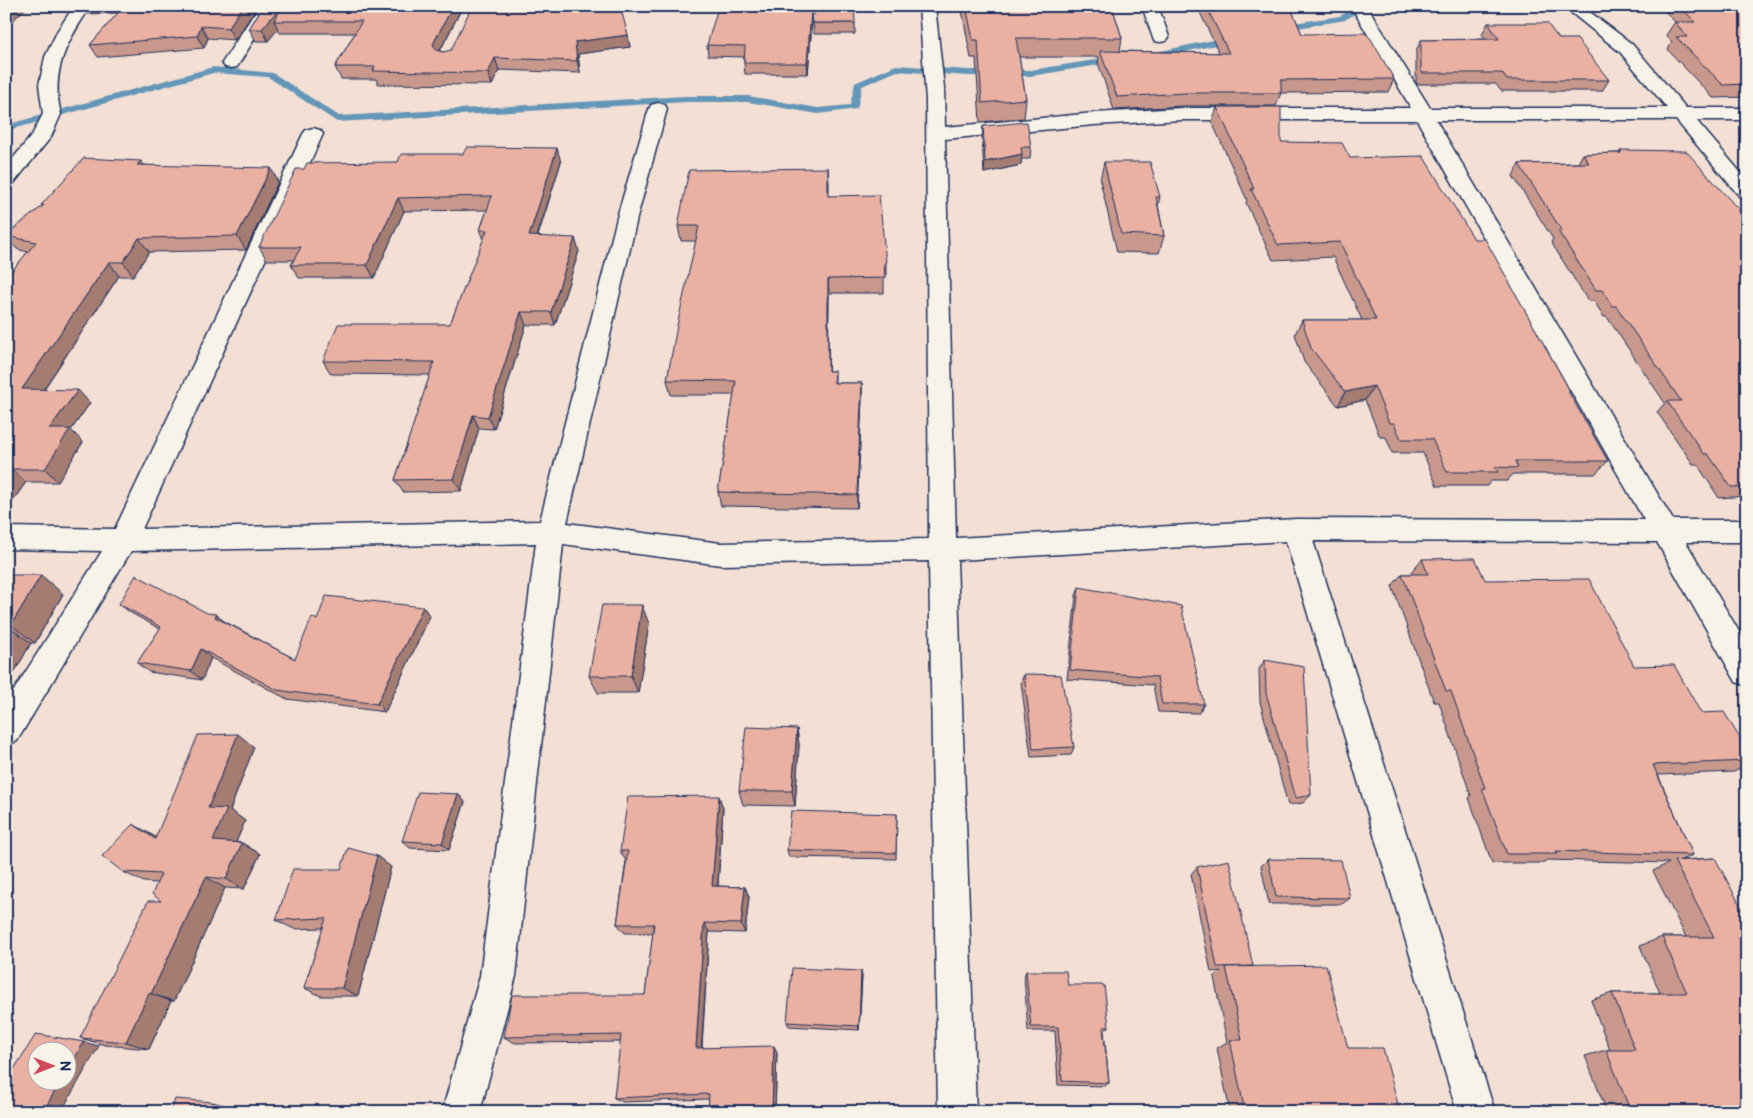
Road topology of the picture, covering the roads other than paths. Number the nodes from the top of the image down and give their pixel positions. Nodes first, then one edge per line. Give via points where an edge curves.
1 (83, 6) edge
2 (267, 6) edge
3 (927, 6) edge
4 (1150, 6) edge
5 (1359, 6) edge
6 (1571, 6) edge
7 (1160, 37) dead end
8 (232, 63) dead end
9 (658, 109) dead end
10 (1423, 114) junction
11 (1680, 114) junction
12 (1747, 114) edge
13 (313, 134) dead end
14 (935, 134) junction
15 (6, 180) edge
16 (1747, 193) edge
17 (1296, 530) junction
18 (1664, 530) junction
19 (1747, 531) edge
20 (551, 532) junction
21 (6, 538) edge
22 (123, 540) junction
23 (944, 550) junction
24 (1747, 673) edge
25 (6, 730) edge
26 (461, 1112) edge
27 (957, 1112) edge
28 (1476, 1112) edge

1 - 15 street via 64,31 50,64 47,98 52,114 41,137
2 - 8 street
3 - 14 street
4 - 7 street
5 - 10 street
6 - 11 street via 1626,48
9 - 20 street via 628,214
10 - 11 street
10 - 14 street via 1182,114
10 - 18 street
11 - 12 street
11 - 16 street
13 - 22 street
14 - 23 street
17 - 18 street
17 - 23 street
17 - 28 street
18 - 19 street
18 - 24 street
20 - 22 street
20 - 23 street via 721,554
20 - 26 street via 498,976
21 - 22 street
22 - 25 street
23 - 27 street

